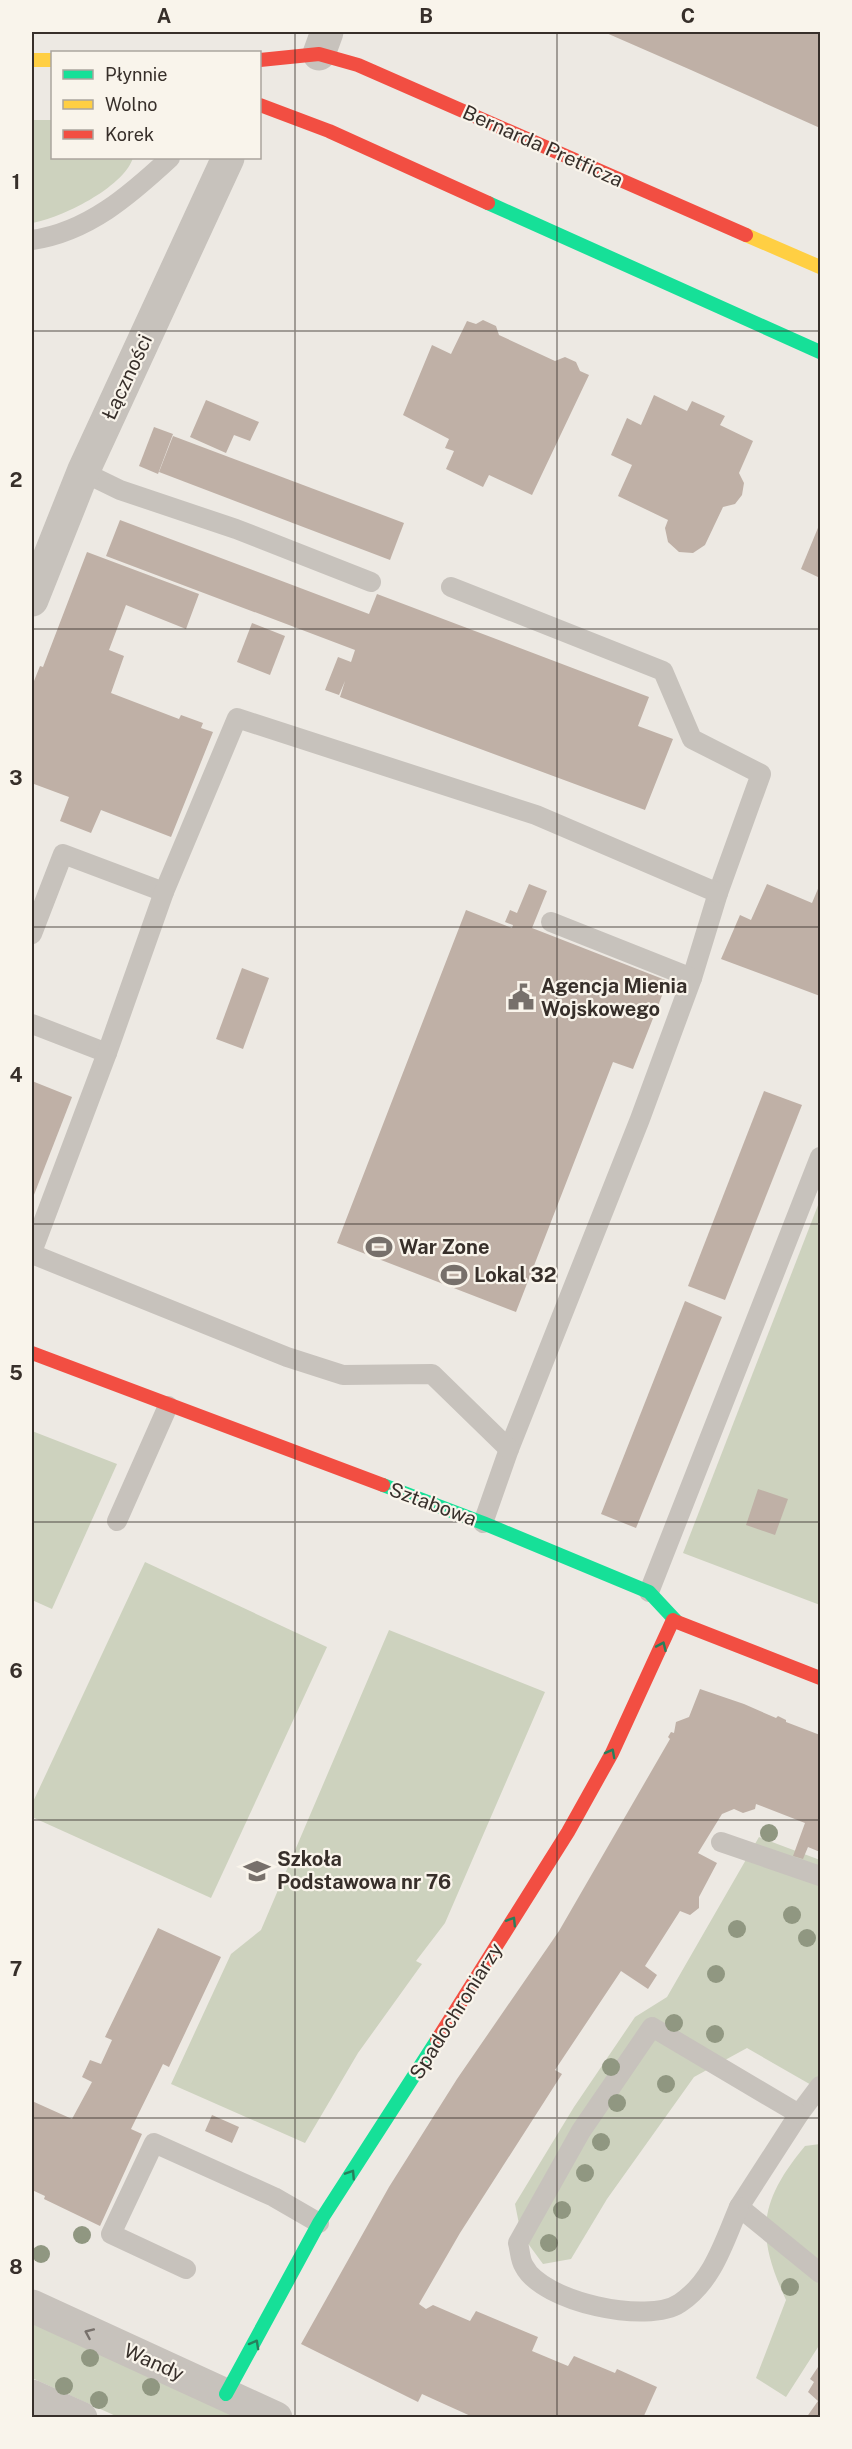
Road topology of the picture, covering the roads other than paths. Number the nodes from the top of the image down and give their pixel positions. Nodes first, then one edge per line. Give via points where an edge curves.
1 (323, 43) edge
2 (32, 60) edge
3 (51, 60) edge
4 (261, 64) edge
5 (261, 105) edge
6 (169, 159) edge
7 (228, 159) edge
8 (32, 240) edge
9 (820, 267) edge
10 (820, 352) edge
11 (83, 472) junction
12 (371, 582) dead end
13 (451, 587) dead end
14 (32, 600) edge
15 (164, 892) junction
16 (718, 893) junction
17 (551, 922) dead end
18 (32, 934) edge
19 (692, 978) junction
20 (32, 1024) edge
21 (107, 1053) junction
22 (820, 1157) edge
23 (32, 1253) edge
24 (32, 1353) edge
25 (168, 1406) junction
26 (509, 1449) junction
27 (117, 1521) dead end
28 (483, 1523) junction
29 (649, 1592) junction
30 (673, 1620) junction
31 (820, 1678) edge
32 (721, 1842) dead end
33 (820, 1876) edge
34 (820, 2086) edge
35 (799, 2114) junction
36 (739, 2207) junction
37 (319, 2223) junction
38 (186, 2269) dead end
39 (820, 2273) edge
40 (32, 2306) edge
41 (226, 2394) junction
42 (32, 2396) edge
43 (81, 2418) edge
44 (276, 2418) edge

1 - 4 street, Bernarda Pretficza
1 - 9 street, Bernarda Pretficza via 358,65
2 - 3 street
5 - 10 street via 329,131
6 - 8 lane via 108,211 55,237
7 - 11 street, Łączności
11 - 12 lane via 120,490 236,529
11 - 14 street, Łączności
13 - 16 lane via 663,671 692,739 761,774
15 - 16 lane via 237,718 536,815
15 - 18 lane via 63,854
15 - 21 lane
16 - 19 lane
17 - 19 lane
19 - 26 lane
20 - 21 lane
21 - 23 lane
22 - 29 lane
23 - 26 lane via 286,1357 343,1375 432,1374
24 - 25 street, Sztabowa
25 - 27 lane
25 - 28 street, Sztabowa
26 - 28 lane
28 - 29 street, Sztabowa
29 - 30 street, Sztabowa
30 - 31 street, Sztabowa
37 -> 30 street, Spadochroniarzy via 568,1832 612,1753
32 - 33 lane
34 - 35 lane
35 - 36 lane
35 - 36 lane via 652,2027 581,2131 518,2243 524,2267 543,2285 566,2296 597,2308 663,2310 678,2305 710,2275
36 - 39 lane
37 - 38 lane via 274,2197 154,2143 111,2234
41 -> 37 street, Spadochroniarzy
41 -> 40 street, Wandy
41 - 44 street, Wandy
42 - 43 street

